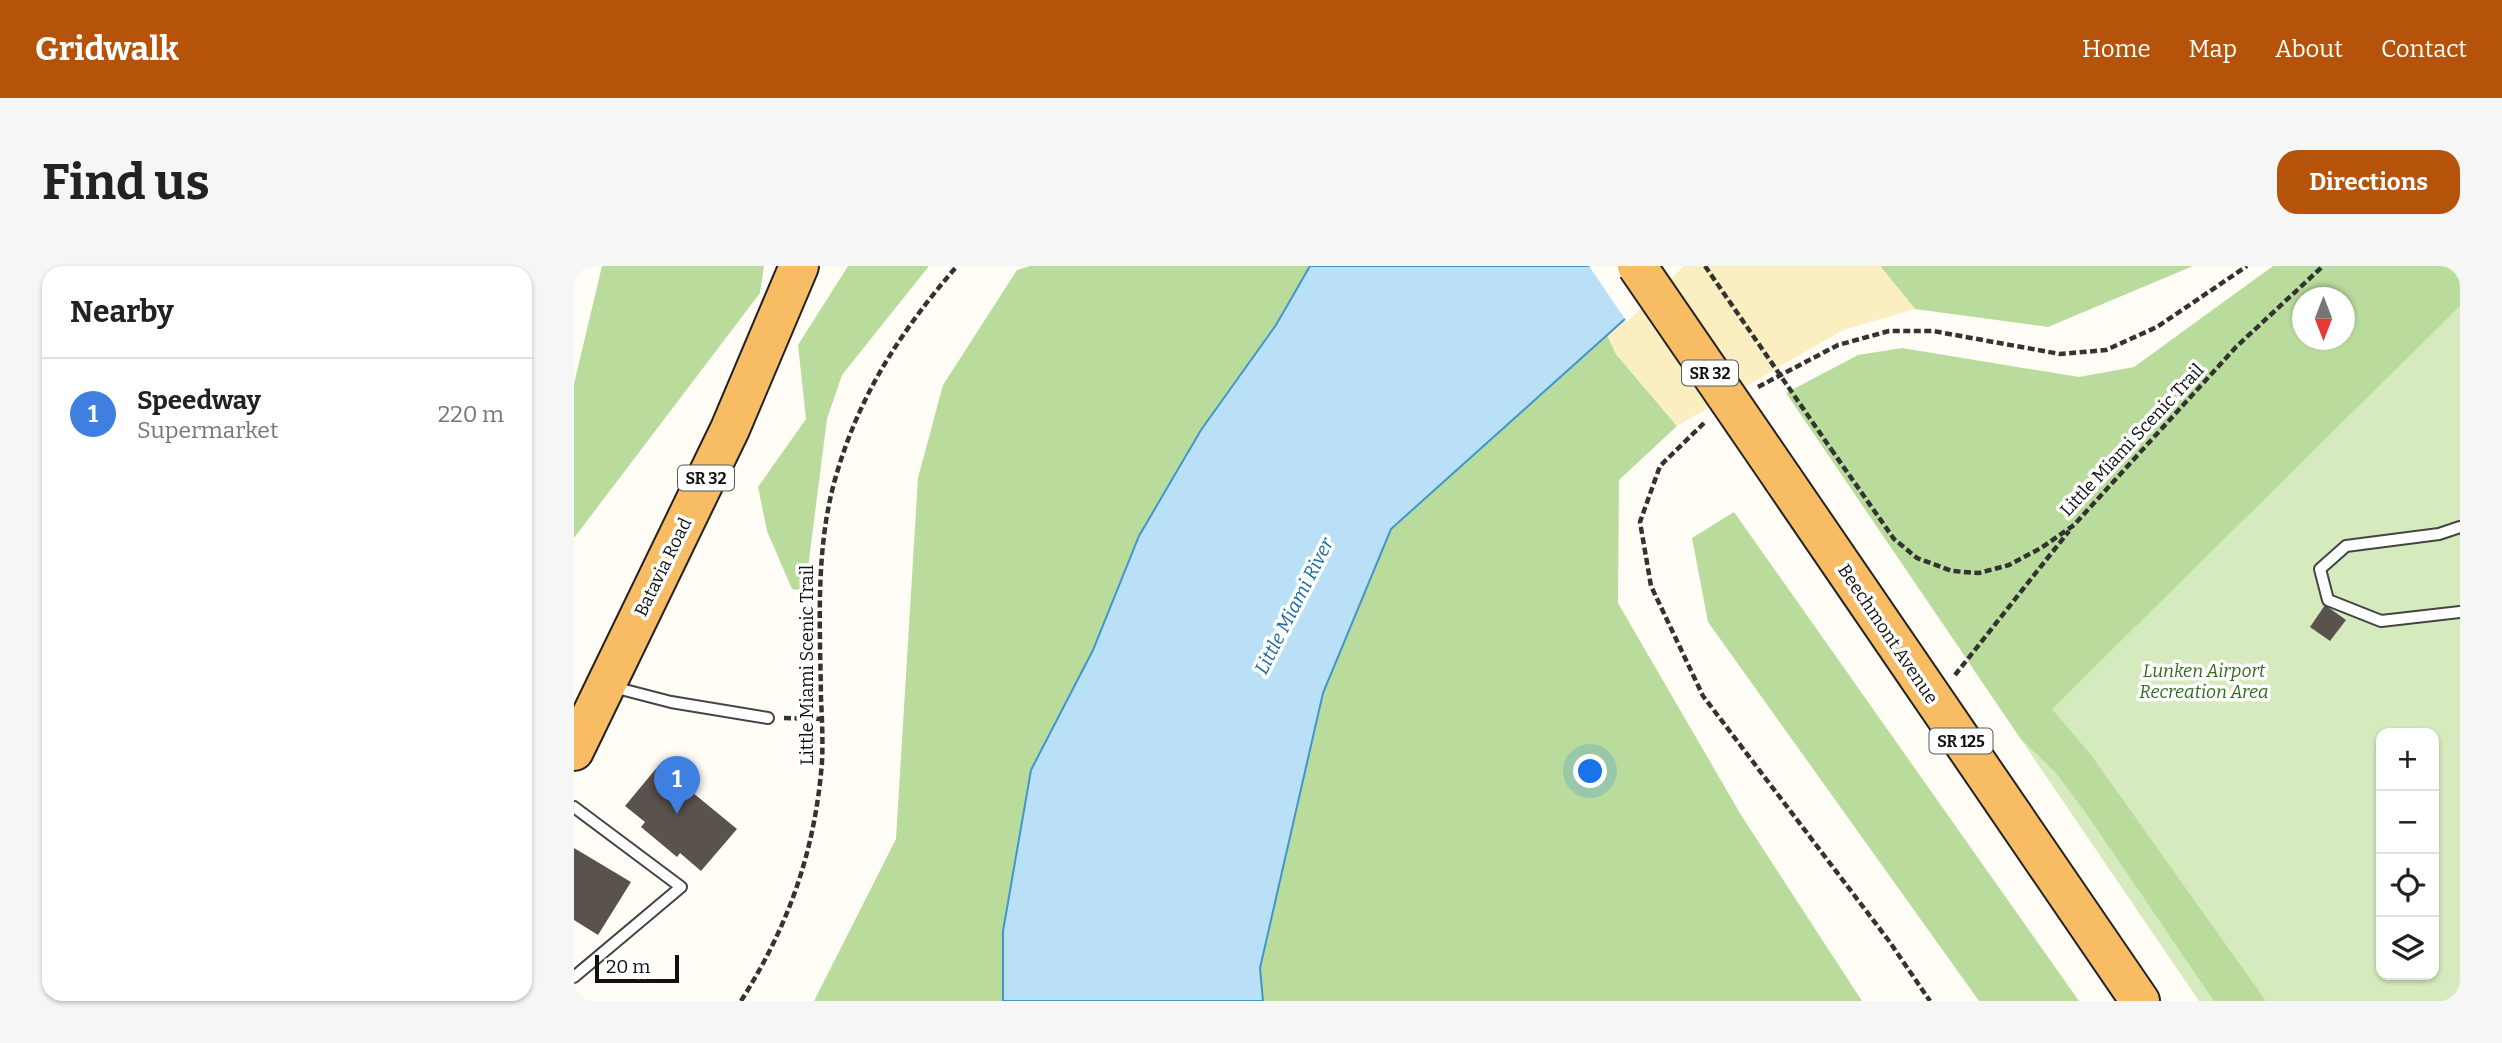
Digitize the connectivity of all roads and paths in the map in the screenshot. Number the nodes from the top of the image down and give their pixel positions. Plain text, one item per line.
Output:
1 (799, 266) edge
2 (957, 266) edge
3 (1637, 266) edge
4 (1705, 266) edge
5 (2323, 266) edge
6 (1783, 480) joint
7 (2074, 524) junction
8 (2460, 527) edge
9 (2460, 612) edge
10 (606, 686) junction
11 (1934, 702) junction
12 (768, 718) joint
13 (821, 719) junction
14 (574, 751) edge
15 (574, 807) edge
16 (574, 977) edge
17 (741, 1001) edge
18 (2140, 1001) edge

1 - 10 highway, Batavia Road / SR 32
2 - 13 path, Little Miami Scenic Trail
3 - 6 highway, Beechmont Avenue / SR 32, bridge
4 - 7 path, Little Miami Scenic Trail, bridge
5 - 7 path, Little Miami Scenic Trail
6 - 11 highway, Beechmont Avenue / SR 125
7 - 11 path
8 - 9 lane
10 - 12 lane
10 - 14 highway, Batavia Road / SR 32
11 - 18 highway, Beechmont Avenue / SR 125
12 - 13 path
13 - 17 path, Little Miami Scenic Trail
15 - 16 lane

